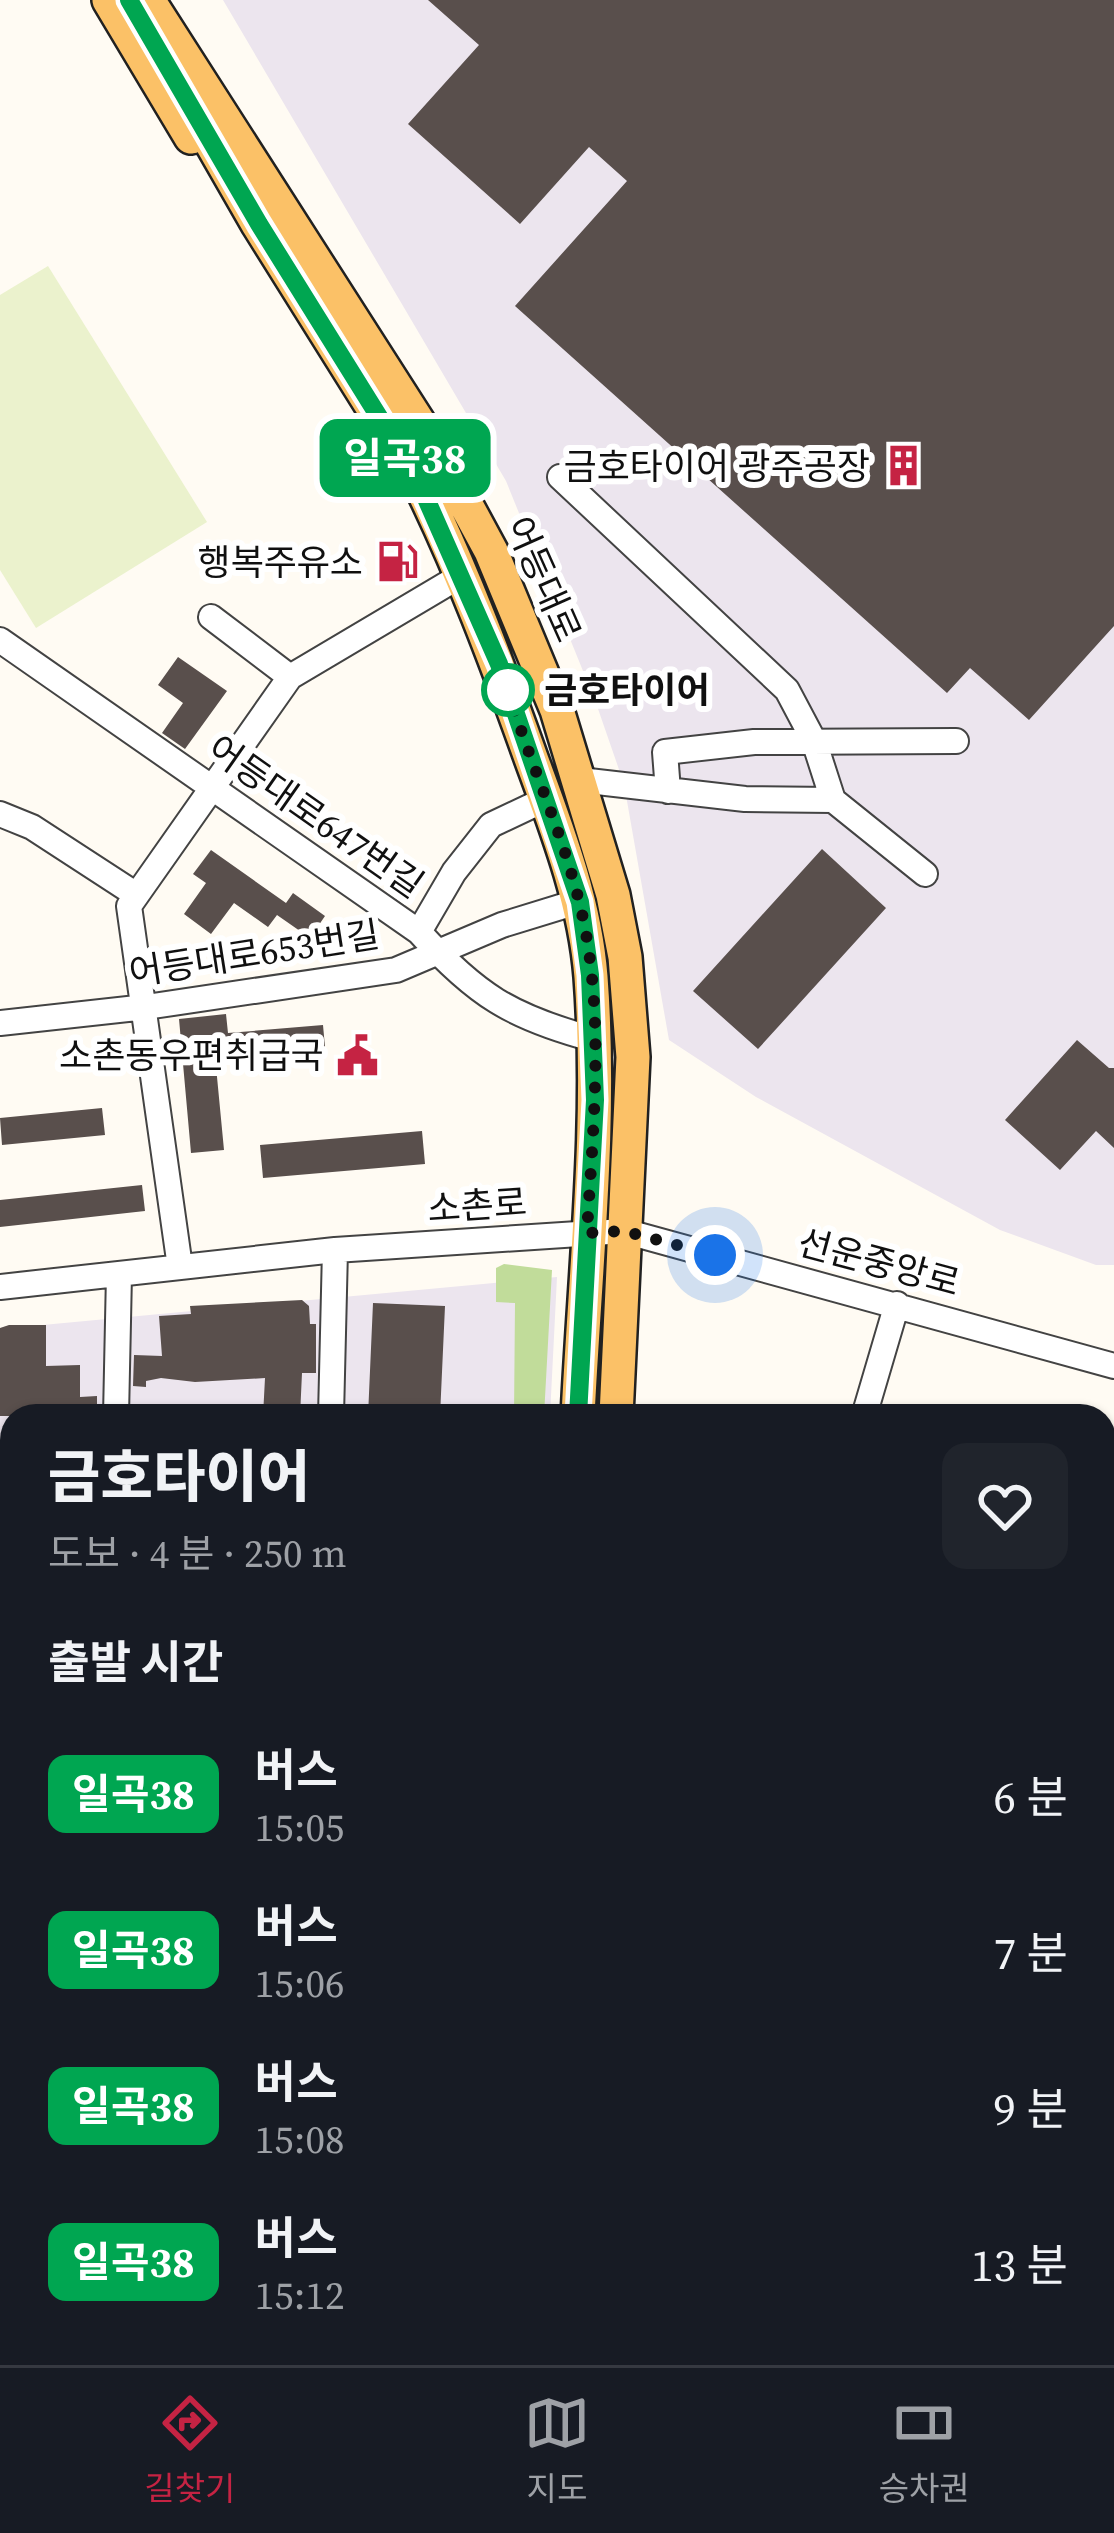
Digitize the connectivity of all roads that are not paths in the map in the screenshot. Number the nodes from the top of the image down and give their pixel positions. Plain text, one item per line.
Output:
1 (88, 0) edge
2 (109, 0) edge
3 (129, 0) edge
4 (163, 3) edge
5 (131, 37) junction
6 (259, 224) junction
7 (560, 477) dead end
8 (462, 575) junction
9 (211, 617) dead end
10 (0, 640) edge
11 (290, 676) junction
12 (956, 741) dead end
13 (814, 742) junction
14 (580, 781) junction
15 (212, 786) junction
16 (668, 790) junction
17 (546, 799) junction
18 (833, 800) junction
19 (0, 814) edge
20 (925, 874) dead end
21 (135, 894) junction
22 (580, 902) junction
23 (419, 932) junction
24 (438, 953) junction
25 (146, 1007) junction
26 (0, 1023) edge
27 (593, 1039) junction
28 (624, 1231) junction
29 (587, 1233) junction
30 (335, 1250) junction
31 (180, 1267) junction
32 (119, 1274) junction
33 (0, 1287) edge
34 (897, 1304) junction
35 (1114, 1366) edge
36 (116, 1404) edge
37 (331, 1404) edge
38 (579, 1404) edge
39 (617, 1404) edge
40 (868, 1404) edge

1 - 5 street
2 - 5 main road
3 - 6 main road, 어등대로
4 - 14 main road, 어등대로
5 - 6 main road
6 - 8 main road, 어등대로
7 - 13 street
8 - 11 street
8 - 17 main road, 어등대로
9 - 11 street
10 - 15 street, 어등대로647번길
11 - 15 street
12 - 13 street
13 - 16 street
13 - 18 street
14 - 16 street
14 - 28 main road, 어등대로
15 - 21 street
15 - 23 street, 어등대로647번길
16 - 18 street
17 - 22 main road, 어등대로
17 - 23 street
18 - 20 street
19 - 21 street
21 - 25 street
22 - 24 street, 어등대로653번길
22 - 27 main road, 어등대로
23 - 24 street, 어등대로647번길
24 - 25 street, 어등대로653번길
24 - 27 street, 어등대로647번길
25 - 26 street, 어등대로653번길
25 - 31 street
27 - 29 main road, 어등대로
28 - 29 street, 소촌로
28 - 34 street, 선운중앙로
28 - 39 main road, 어등대로
29 - 30 street, 소촌로
29 - 38 main road, 어등대로
30 - 31 street, 소촌로
30 - 37 street
31 - 32 street, 소촌로
32 - 33 street, 소촌로
32 - 36 street
34 - 35 street, 선운중앙로
34 - 40 street

